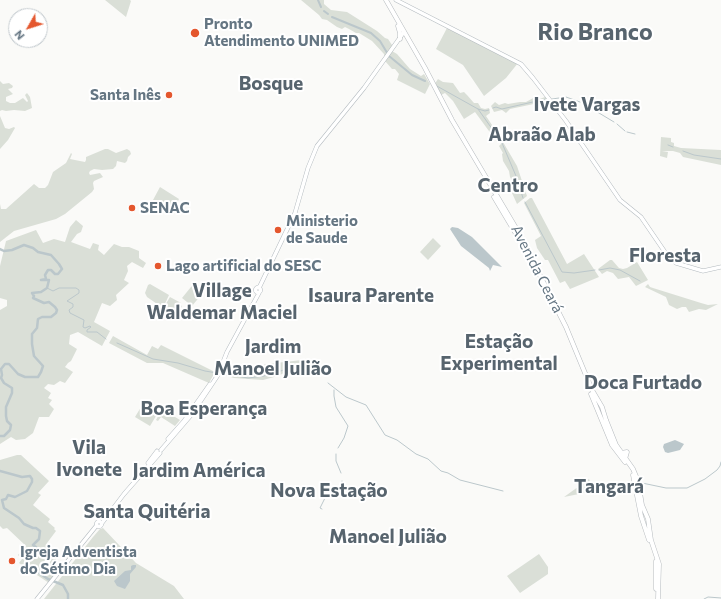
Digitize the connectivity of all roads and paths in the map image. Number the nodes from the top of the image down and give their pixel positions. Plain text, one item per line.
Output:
1 (384, 0) edge
2 (396, 0) edge
3 (397, 24) junction
4 (404, 33) junction
5 (399, 40) junction
6 (408, 41) junction
7 (511, 224) junction
8 (516, 228) junction
9 (518, 235) junction
10 (721, 267) edge
11 (599, 406) junction
12 (599, 413) junction
13 (604, 414) junction
14 (622, 455) junction
15 (646, 514) junction
16 (641, 516) junction
17 (643, 523) junction
18 (648, 523) junction
19 (38, 599) edge
20 (657, 599) edge

1 - 3 main road, Avenida Ceará
1 - 4 main road, Avenida Ceará
2 - 10 main road
3 - 4 main road, Avenida Ceará
3 - 5 main road
4 - 5 main road
4 - 6 main road, Avenida Ceará
4 - 8 main road, Avenida Ceará
5 - 6 main road
5 - 19 main road
6 - 7 main road, Avenida Ceará
7 - 8 main road
7 - 9 main road, Avenida Ceará
8 - 9 main road, Avenida Ceará
9 - 11 main road, Avenida Ceará
11 - 12 main road, Avenida Ceará
11 - 13 main road, Avenida Ceará
12 - 13 main road
12 - 14 main road, Avenida Ceará
13 - 14 main road, Avenida Ceará
14 - 15 main road, Avenida Ceará
14 - 16 main road, Avenida Ceará
15 - 16 main road
15 - 18 main road, Avenida Ceará
16 - 17 main road, Avenida Ceará
17 - 18 main road
17 - 20 main road, Avenida Ceará
18 - 20 main road, Avenida Ceará

